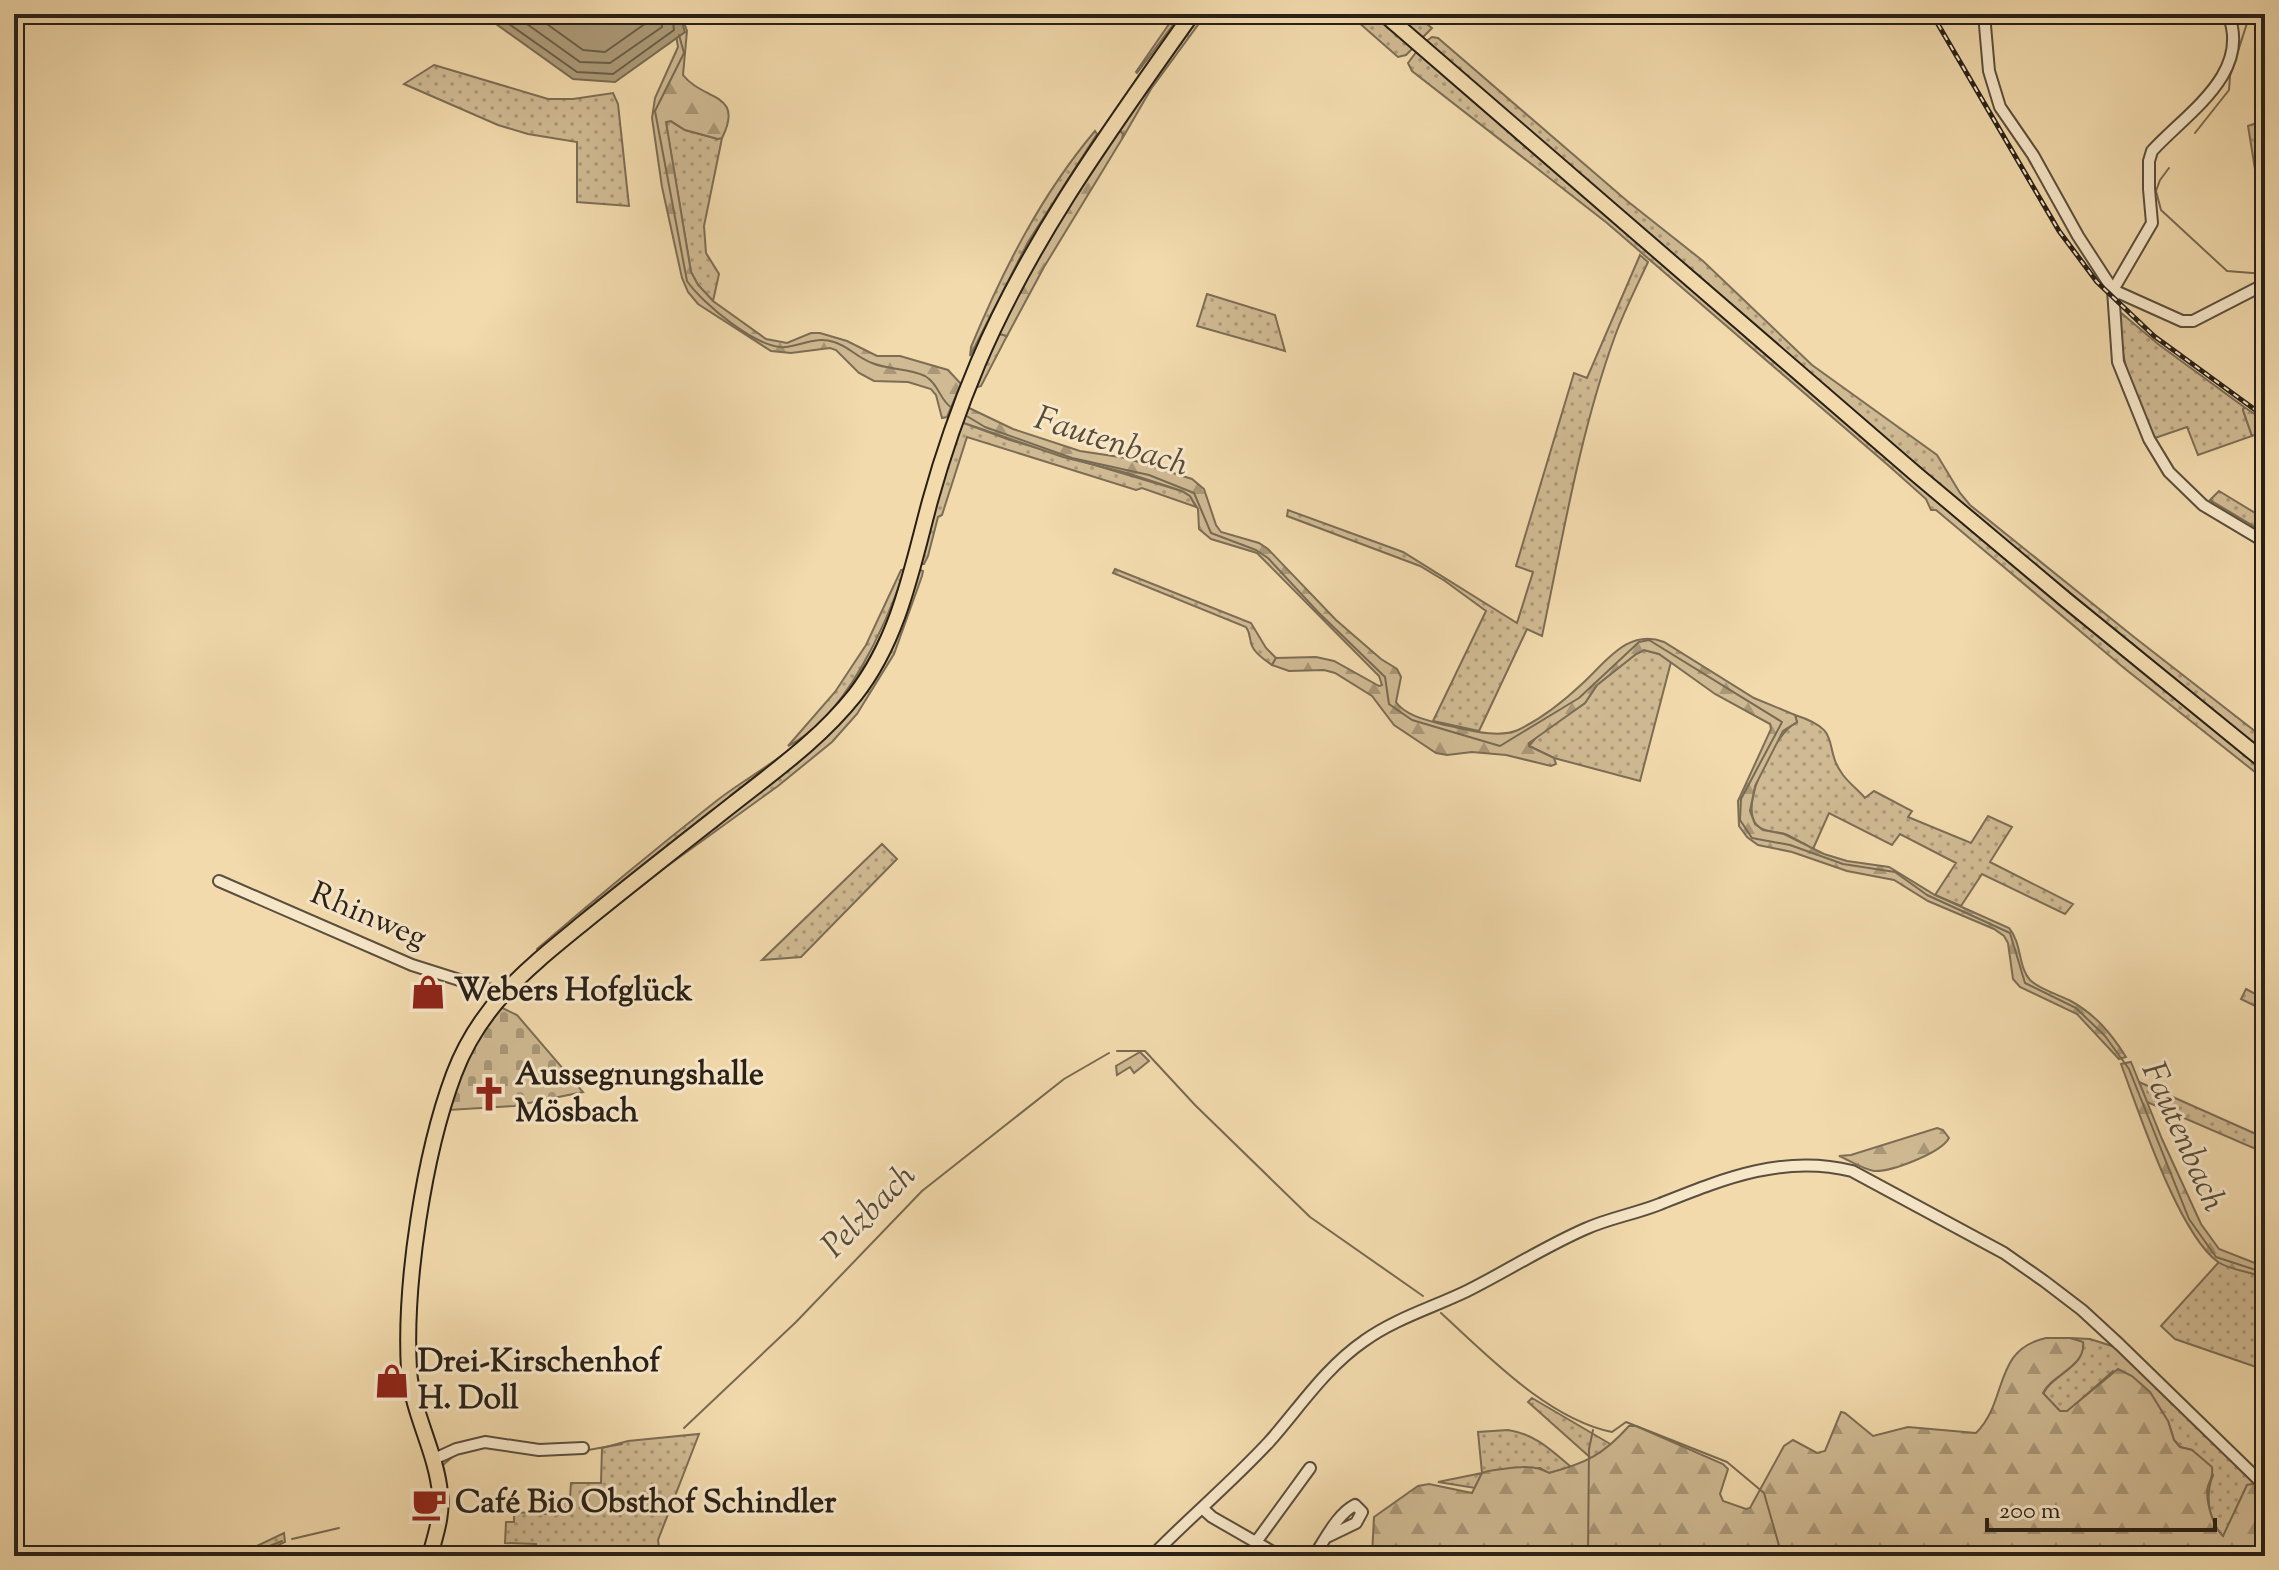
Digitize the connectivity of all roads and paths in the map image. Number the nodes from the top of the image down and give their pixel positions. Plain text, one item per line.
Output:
1 (1192, 14) edge
2 (1384, 14) edge
3 (1984, 14) edge
4 (2228, 14) edge
5 (2265, 284) edge
6 (2113, 290) junction
7 (2265, 542) edge
8 (2265, 762) edge
9 (219, 881) dead end
10 (499, 997) junction
11 (583, 1448) dead end
12 (432, 1460) junction
13 (1310, 1468) dead end
14 (2265, 1486) edge
15 (1202, 1508) junction
16 (1327, 1537) dead end
17 (1256, 1542) junction
18 (430, 1556) edge
19 (1152, 1556) edge
20 (1280, 1556) edge
21 (1314, 1556) edge

1 - 10 main road
2 - 8 main road
3 - 6 street
4 - 6 street
5 - 6 street
6 - 7 street
9 - 10 street, Rhinweg
10 - 12 main road
11 - 12 street
12 - 18 main road
13 - 17 street
14 - 15 street
15 - 17 street
15 - 19 street
16 - 21 street
17 - 20 street

